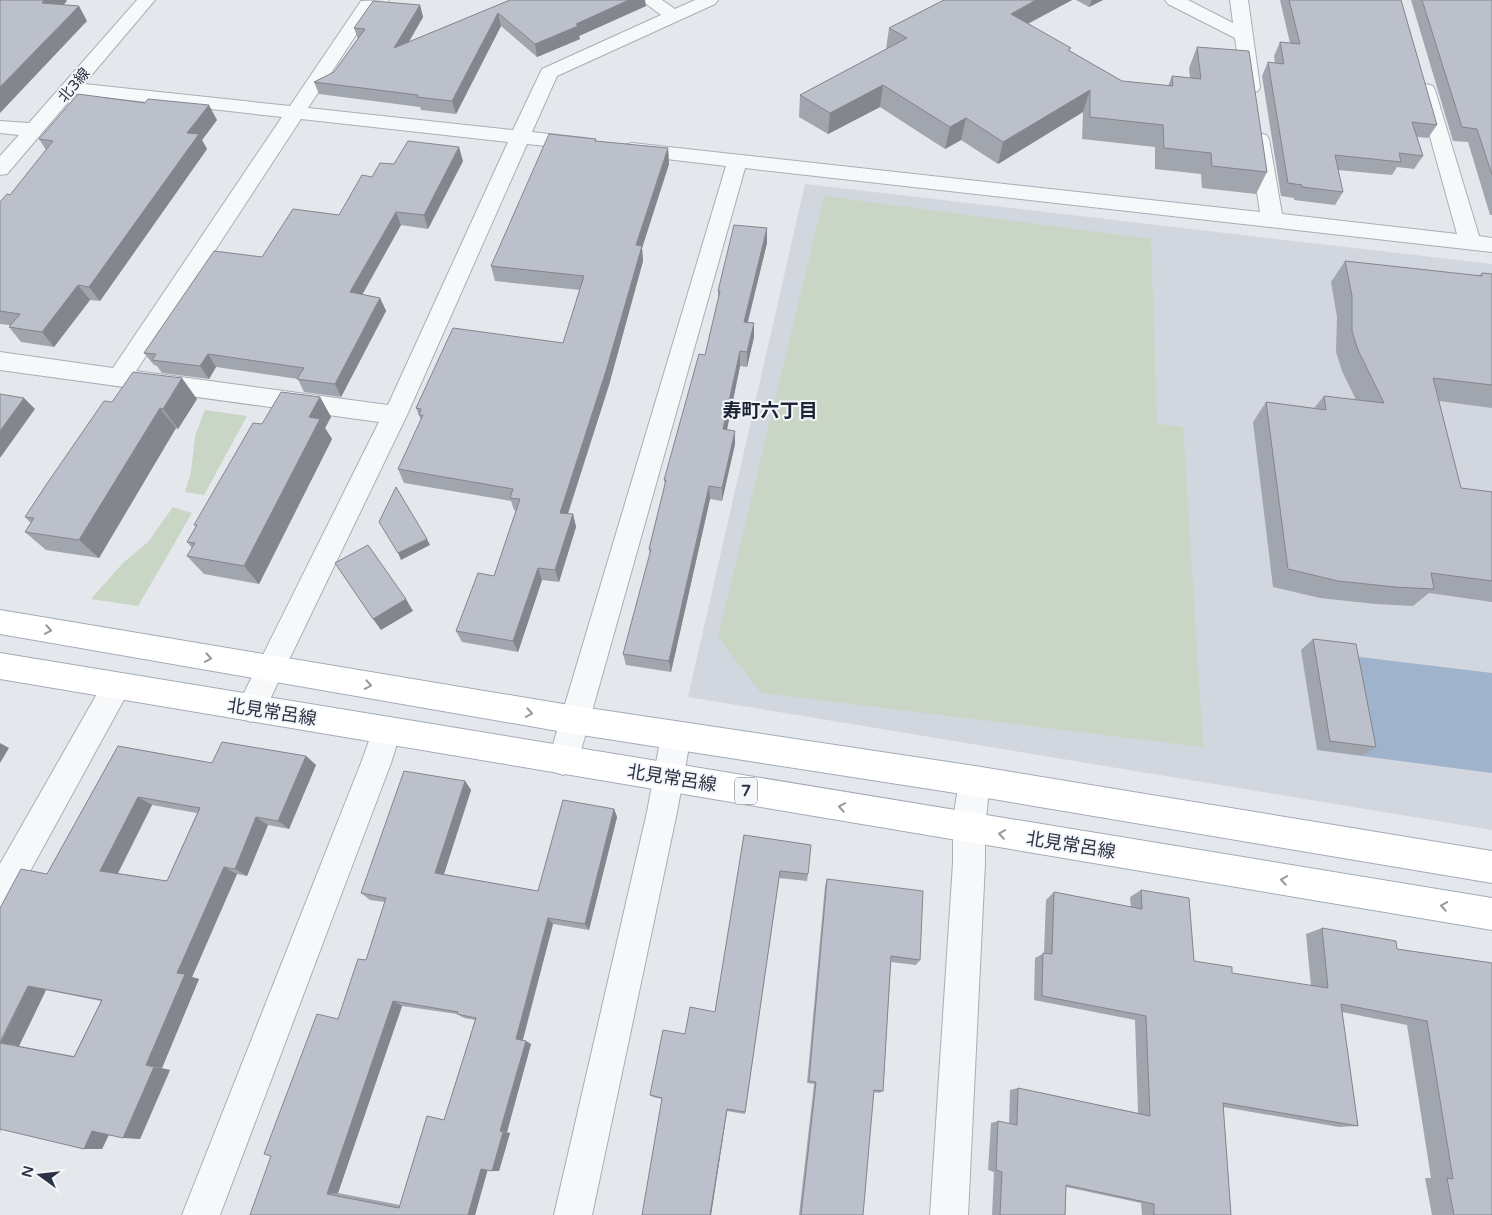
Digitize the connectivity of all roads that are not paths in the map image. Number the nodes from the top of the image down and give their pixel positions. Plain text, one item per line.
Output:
1 (146, 0) edge
2 (380, 0) edge
3 (650, 0) edge
4 (709, 0) edge
5 (1174, 0) edge
6 (1239, 0) edge
7 (673, 16) junction
8 (1244, 35) junction
9 (1422, 75) edge
10 (71, 88) junction
11 (1254, 103) edge
12 (295, 112) junction
13 (1257, 122) edge
14 (0, 127) edge
15 (34, 130) junction
16 (520, 136) junction
17 (737, 162) junction
18 (0, 169) edge
19 (1272, 219) junction
20 (1470, 242) junction
21 (1492, 245) edge
22 (0, 361) edge
23 (119, 377) junction
24 (395, 415) junction
25 (0, 622) edge
26 (0, 666) edge
27 (271, 669) junction
28 (116, 687) junction
29 (251, 709) junction
30 (575, 720) junction
31 (386, 731) junction
32 (676, 736) junction
33 (563, 761) junction
34 (669, 778) junction
35 (975, 781) junction
36 (969, 828) junction
37 (1492, 867) edge
38 (0, 895) edge
39 (1492, 914) edge
40 (201, 1215) edge
41 (572, 1215) edge
42 (949, 1215) edge

1 - 10 street, 北3線
2 - 12 street
3 - 7 street
4 - 7 street
5 - 8 street
6 - 8 street
7 - 16 street
8 - 11 street
9 - 20 street
10 - 12 street
10 - 15 street, 北3線
12 - 16 street
12 - 23 street
13 - 19 street
14 - 15 street
15 - 18 street, 北3線
16 - 17 street
16 - 24 street
17 - 19 street
17 - 30 street
19 - 20 street
20 - 21 street
22 - 23 street
23 - 24 street
24 - 27 street
25 -> 27 main road
26 - 28 main road, 北見常呂線 / 7
27 - 29 street
27 -> 30 main road
28 - 29 main road, 北見常呂線 / 7
28 - 38 street
29 - 31 main road, 北見常呂線 / 7
30 - 32 main road
30 - 33 street
31 - 33 main road, 北見常呂線 / 7
31 - 40 street
32 - 34 street
32 - 35 main road
33 - 34 main road, 北見常呂線 / 7
36 -> 34 main road, 北見常呂線 / 7
34 - 41 street
35 - 36 street
35 - 37 main road
39 -> 36 main road, 北見常呂線 / 7
36 - 42 street

